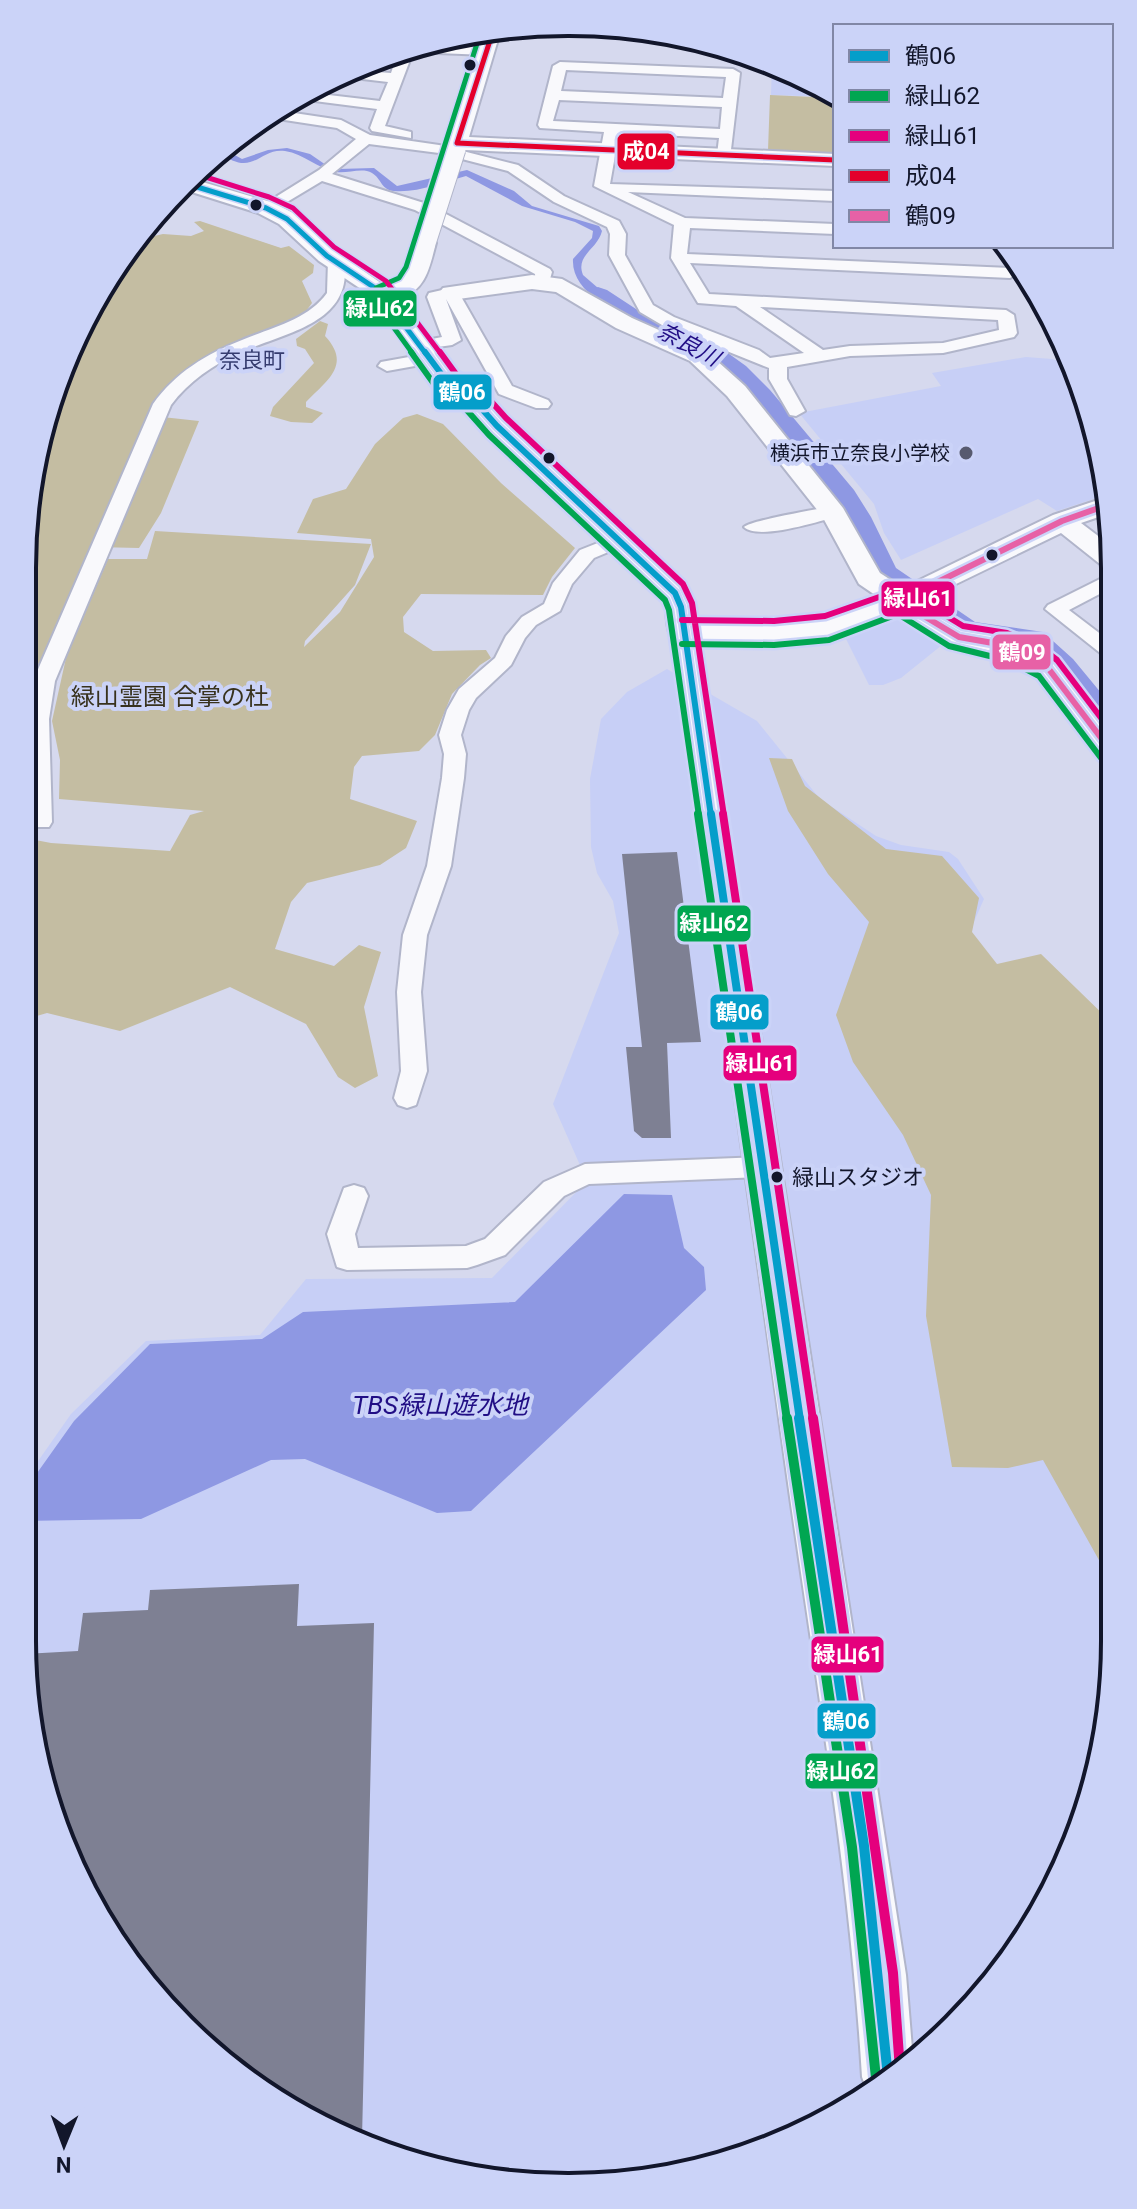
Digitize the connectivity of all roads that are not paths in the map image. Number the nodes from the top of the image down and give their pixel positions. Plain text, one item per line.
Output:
1 (489, 42) edge
2 (450, 50) edge
3 (486, 51) junction
4 (402, 63) edge
5 (368, 76) edge
6 (396, 78) junction
7 (552, 95) junction
8 (319, 98) edge
9 (730, 103) junction
10 (385, 106) junction
11 (288, 116) edge
12 (612, 128) junction
13 (366, 139) junction
14 (726, 144) junction
15 (456, 146) junction
16 (608, 150) junction
17 (833, 160) edge
18 (326, 171) junction
19 (197, 187) edge
20 (598, 188) junction
21 (833, 196) edge
22 (266, 208) junction
23 (682, 223) junction
24 (833, 229) edge
25 (855, 248) edge
26 (679, 258) junction
27 (336, 261) junction
28 (855, 265) junction
29 (542, 282) junction
30 (1005, 290) junction
31 (451, 293) junction
32 (385, 296) junction
33 (742, 302) junction
34 (427, 352) junction
35 (818, 355) junction
36 (778, 363) junction
37 (387, 366) dead end
38 (542, 404) dead end
39 (796, 411) dead end
40 (1097, 509) edge
41 (832, 512) junction
42 (1062, 521) junction
43 (763, 523) dead end
44 (608, 545) junction
45 (1100, 551) edge
46 (1101, 585) edge
47 (908, 596) junction
48 (682, 632) junction
49 (1101, 644) edge
50 (1101, 738) edge
51 (41, 822) dead end
52 (407, 1098) dead end
53 (761, 1167) junction
54 (354, 1196) dead end
55 (887, 2067) edge

1 - 3 street
2 - 3 street
3 - 15 street
4 - 6 street
5 - 6 street
6 - 10 street
7 - 9 street
7 - 9 street
7 - 12 street
8 - 10 street
9 - 14 street
10 - 15 street
11 - 13 street
12 - 14 street
12 - 16 street
13 - 18 street
13 - 36 street
14 - 16 street
14 - 17 street
15 - 16 street
15 - 32 street, bridge
16 - 20 street
18 - 22 street
18 - 29 street
19 - 22 street
20 - 21 street
20 - 23 street
22 - 27 street
23 - 24 street
23 - 26 street
25 - 28 street
26 - 28 street
26 - 33 street
27 - 32 street
27 - 51 street
28 - 30 street
29 - 31 street
29 - 41 street
30 - 33 street
30 - 35 street
31 - 34 street
31 - 38 street
32 - 34 street
33 - 35 street
34 - 37 street
34 - 44 street
35 - 36 street
36 - 39 street
40 - 42 street
41 - 43 street
41 - 47 street
42 - 45 street
42 - 47 street
44 - 48 street
44 - 52 street
46 - 49 street
47 - 48 street
47 - 50 street
48 - 53 street
53 - 54 street
53 - 55 street

